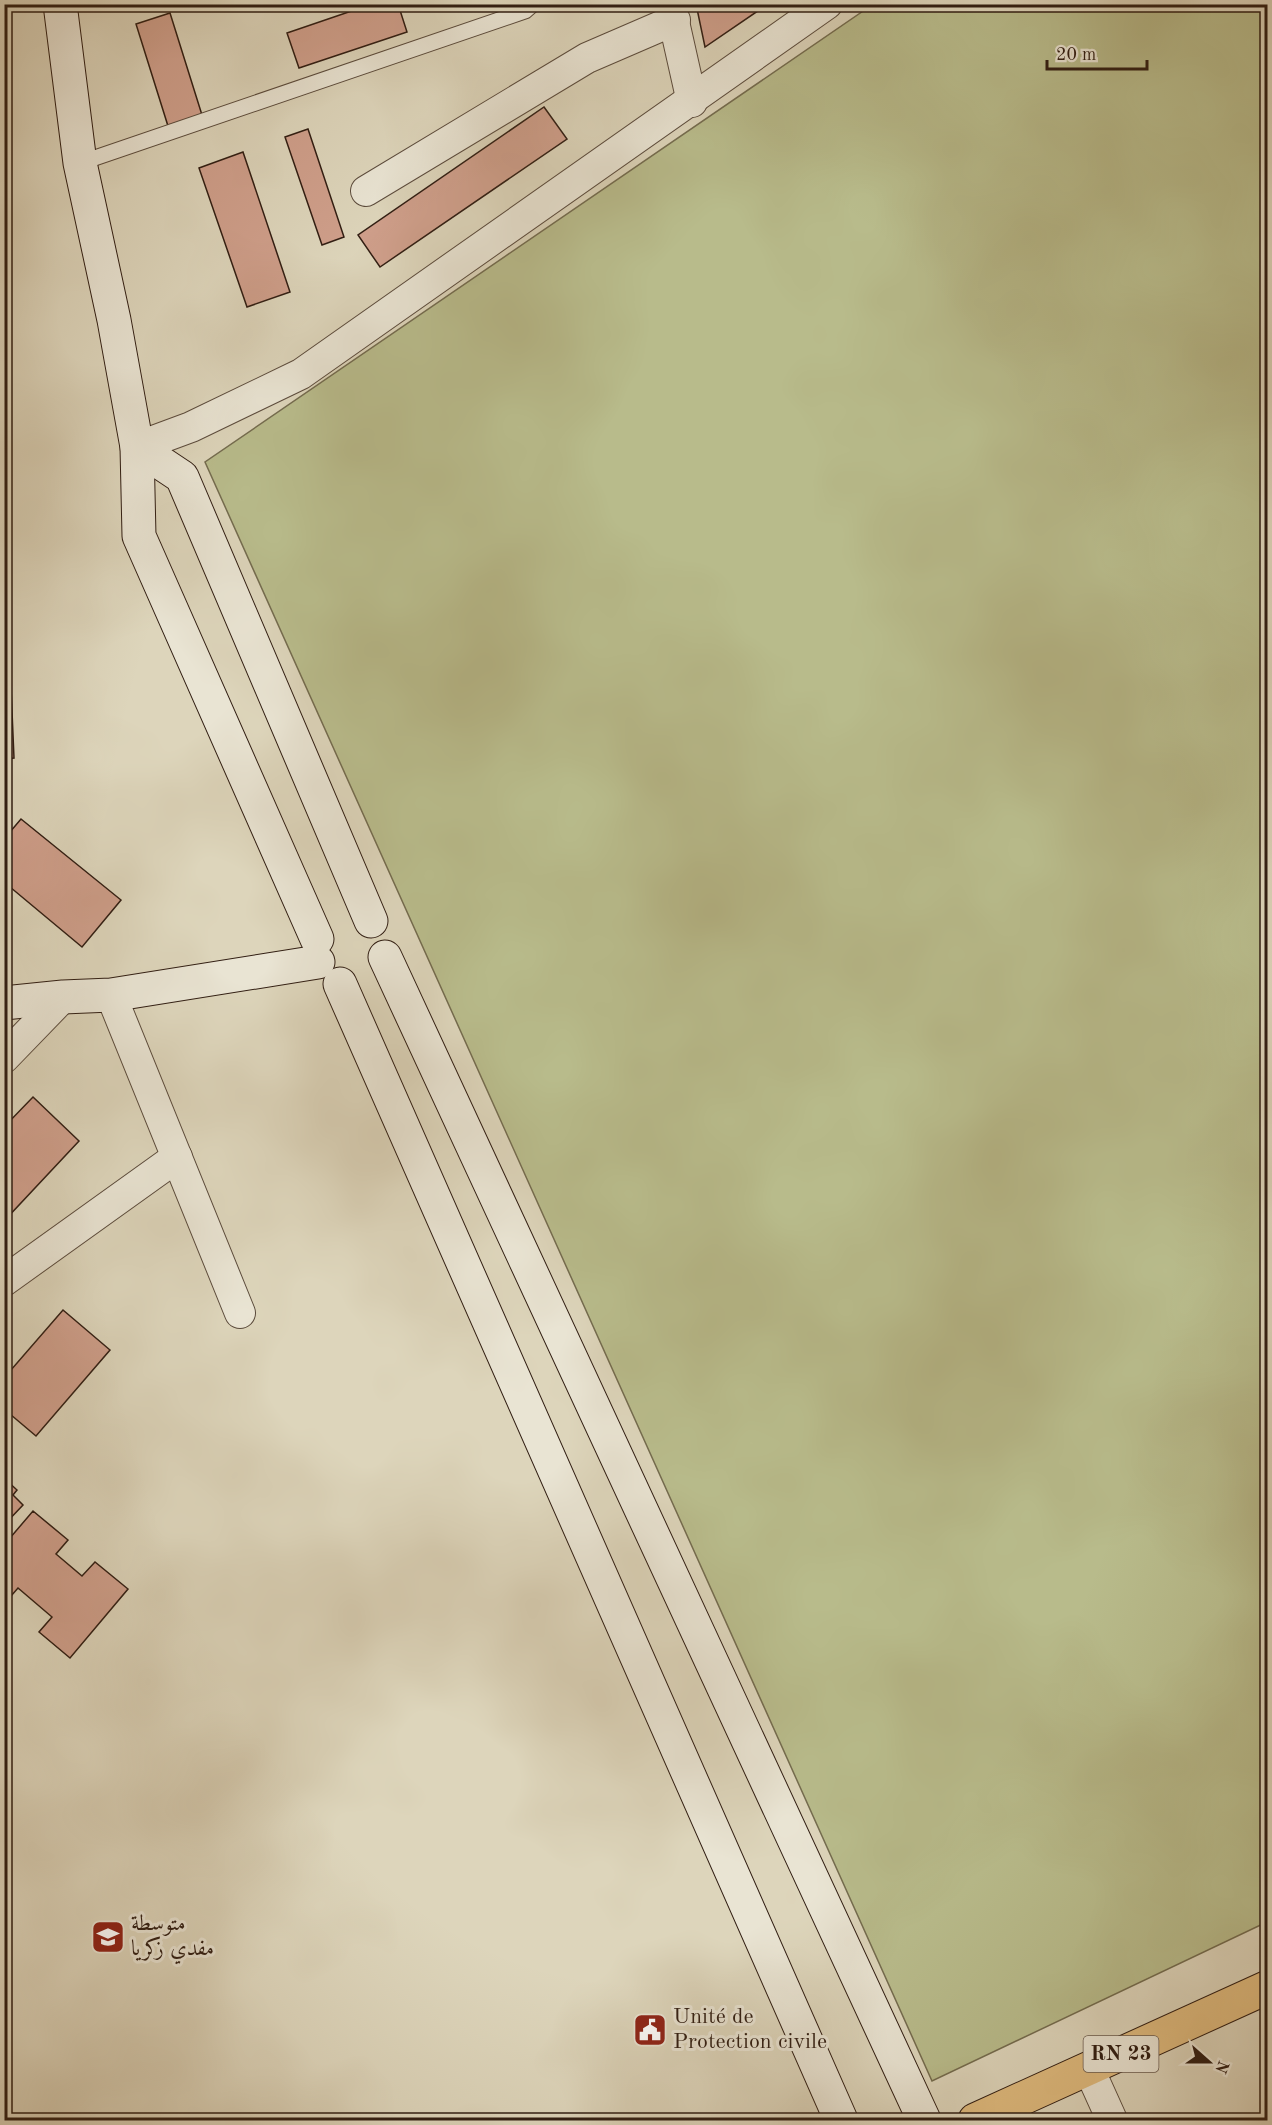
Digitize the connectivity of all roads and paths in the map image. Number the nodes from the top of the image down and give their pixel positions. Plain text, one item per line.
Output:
1 (60, 4) edge
2 (533, 4) edge
3 (827, 4) edge
4 (673, 12) edge
5 (692, 102) junction
6 (80, 163) junction
7 (366, 191) dead end
8 (136, 447) junction
9 (371, 921) junction
10 (385, 957) junction
11 (325, 962) junction
12 (111, 995) junction
13 (63, 996) junction
14 (4, 1003) edge
15 (4, 1058) edge
16 (177, 1157) junction
17 (4, 1281) edge
18 (240, 1313) dead end
19 (1268, 1987) edge
20 (1089, 2069) junction
21 (841, 2121) edge
22 (924, 2121) edge
23 (975, 2121) edge
24 (1112, 2121) edge

1 - 6 street
2 - 6 lane
3 - 5 street
4 - 5 street
4 - 7 street
5 - 8 street
6 - 8 street
8 - 9 street
8 - 11 street
9 - 10 street
9 - 11 street
10 - 11 street
10 - 22 street
11 - 12 street
11 - 21 street
12 - 13 street
12 - 16 street
13 - 14 street
13 - 15 street
16 - 17 street
16 - 18 street
19 - 20 main road, RN 23
20 - 23 main road, RN 23
20 - 24 street

